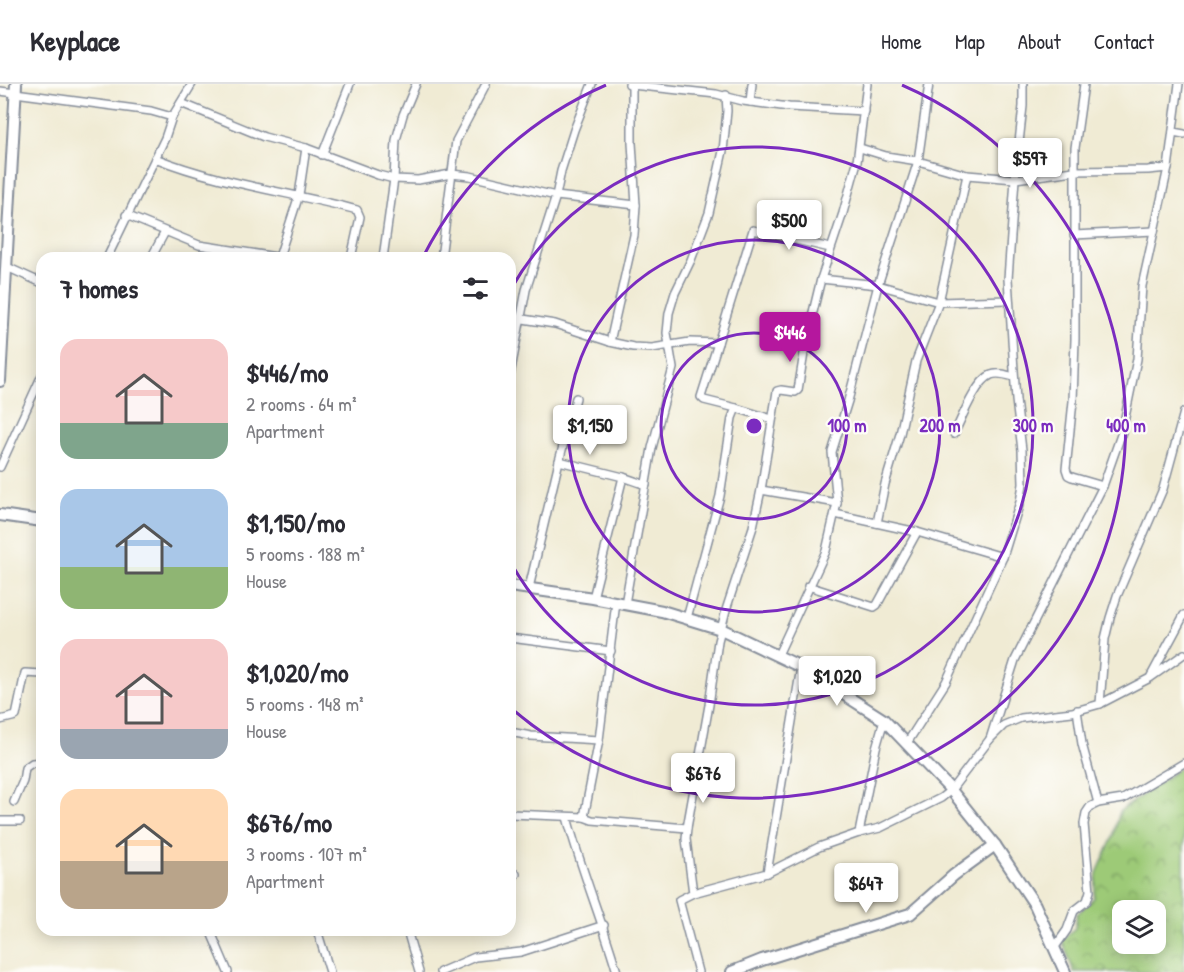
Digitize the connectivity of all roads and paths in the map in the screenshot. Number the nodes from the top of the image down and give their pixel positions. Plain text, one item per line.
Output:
1 (192, 84) edge
2 (350, 84) edge
3 (416, 84) edge
4 (486, 84) edge
5 (592, 84) edge
6 (630, 84) edge
7 (752, 84) edge
8 (867, 84) edge
9 (929, 84) edge
10 (1023, 84) edge
11 (1084, 84) edge
12 (1179, 84) edge
13 (16, 88) edge
14 (2, 91) edge
15 (726, 95) junction
16 (0, 102) edge
17 (750, 102) junction
18 (181, 103) junction
19 (864, 111) junction
20 (172, 117) junction
21 (1173, 132) junction
22 (1184, 134) edge
23 (306, 148) junction
24 (860, 148) junction
25 (322, 155) junction
26 (155, 158) junction
27 (918, 161) junction
28 (1168, 168) junction
29 (1074, 171) junction
30 (451, 174) junction
31 (967, 175) junction
32 (1015, 178) junction
33 (394, 179) junction
34 (299, 195) junction
35 (556, 196) junction
36 (636, 205) junction
37 (5, 216) edge
38 (126, 216) junction
39 (1154, 231) junction
40 (165, 232) junction
41 (1074, 235) junction
42 (830, 248) junction
43 (224, 250) joint
44 (110, 252) edge
45 (154, 252) edge
46 (234, 252) edge
47 (283, 252) edge
48 (352, 252) edge
49 (383, 252) edge
50 (442, 252) edge
51 (7, 267) junction
52 (820, 279) junction
53 (36, 280) edge
54 (878, 285) junction
55 (1008, 300) junction
56 (939, 302) junction
57 (516, 318) edge
58 (522, 319) junction
59 (516, 341) edge
60 (610, 342) junction
61 (669, 344) junction
62 (717, 344) junction
63 (1014, 376) junction
64 (0, 381) edge
65 (36, 388) edge
66 (576, 398) dead end
67 (736, 408) junction
68 (1184, 412) edge
69 (772, 419) junction
70 (954, 434) dead end
71 (559, 461) junction
72 (0, 467) edge
73 (623, 477) junction
74 (646, 485) junction
75 (1103, 486) junction
76 (761, 490) junction
77 (837, 503) junction
78 (836, 514) junction
79 (0, 515) edge
80 (36, 520) edge
81 (877, 523) junction
82 (917, 532) junction
83 (1003, 557) junction
84 (808, 586) junction
85 (516, 587) edge
86 (529, 588) junction
87 (593, 598) junction
88 (620, 603) junction
89 (1184, 615) edge
90 (687, 618) junction
91 (721, 629) junction
92 (516, 639) edge
93 (611, 651) junction
94 (1184, 654) edge
95 (778, 655) junction
96 (801, 667) junction
97 (36, 674) edge
98 (1150, 678) junction
99 (1100, 704) junction
100 (1077, 711) junction
101 (0, 720) edge
102 (884, 720) junction
103 (516, 733) edge
104 (990, 739) junction
105 (599, 740) junction
106 (907, 743) junction
107 (36, 763) edge
108 (1184, 763) edge
109 (951, 790) junction
110 (14, 802) dead end
111 (1098, 803) junction
112 (516, 814) edge
113 (584, 817) junction
114 (567, 818) junction
115 (0, 821) edge
116 (20, 821) dead end
117 (687, 828) junction
118 (859, 833) junction
119 (995, 845) junction
120 (767, 873) junction
121 (693, 893) junction
122 (603, 925) junction
123 (213, 936) edge
124 (319, 936) edge
125 (409, 936) edge
126 (1055, 947) junction
127 (228, 972) edge
128 (330, 972) edge
129 (419, 972) edge
130 (440, 972) edge
131 (617, 972) edge
132 (698, 972) edge
133 (732, 972) edge
134 (1065, 972) edge

1 - 18 street
2 - 25 street
3 - 33 street
4 - 30 street
5 - 35 street
6 - 15 street
6 - 36 street
7 - 17 street
8 - 19 street
9 - 27 street
10 - 32 street
11 - 29 street
12 - 21 street
13 - 14 street
13 - 20 street
13 - 37 main road
14 - 16 street
15 - 17 street
15 - 61 street
17 - 19 street
18 - 20 street
18 - 23 street
19 - 24 street
20 - 26 street
21 - 22 street
21 - 28 street
23 - 25 street
23 - 34 street
24 - 27 street
24 - 42 street
25 - 33 street
26 - 34 street
26 - 38 street
27 - 31 street
27 - 54 street
28 - 29 street
28 - 39 street
29 - 32 street
29 - 41 street
30 - 33 street
30 - 35 street
30 - 50 street
31 - 32 street
31 - 56 street
32 - 55 street
33 - 49 street
34 - 47 street
34 - 48 street
35 - 36 street
35 - 58 street
36 - 60 street
37 - 51 main road
38 - 40 street
38 - 44 street
39 - 41 street
39 - 75 street
40 - 43 street
40 - 45 street
41 - 75 street
42 - 52 street
42 - 62 street
43 - 46 street
51 - 53 street
51 - 64 main road
52 - 54 street
52 - 69 street
54 - 56 street
54 - 77 street
55 - 56 street
55 - 63 street
56 - 81 street
57 - 58 street
58 - 59 street
58 - 60 street
60 - 61 street
61 - 62 street
61 - 74 street
62 - 67 street
63 - 70 street
63 - 83 street
65 - 72 street
66 - 71 street
67 - 69 street
67 - 90 street
68 - 99 street
69 - 76 street
71 - 73 street
71 - 86 street
73 - 74 street
73 - 87 street
74 - 88 street
75 - 104 street
76 - 77 street
76 - 91 street
77 - 78 street
78 - 81 street
78 - 84 street
79 - 80 main road
81 - 82 street
82 - 83 street
82 - 84 street
83 - 106 street
84 - 95 street
85 - 86 main road
86 - 87 main road
87 - 88 main road
88 - 90 main road
88 - 93 street
89 - 98 street
90 - 91 main road
91 - 95 main road
91 - 117 street
92 - 93 street
93 - 105 street
94 - 98 street
95 - 96 main road
96 - 102 main road
96 - 120 street
97 - 101 street
98 - 99 street
99 - 100 street
100 - 104 street
100 - 111 street
102 - 106 main road
102 - 118 street
103 - 105 street
104 - 109 street
105 - 113 street
106 - 109 main road
107 - 110 street
108 - 111 street
109 - 118 street
109 - 119 main road
111 - 126 street
112 - 114 street
113 - 114 street
113 - 117 street
114 - 122 street
115 - 116 street
117 - 121 street
118 - 120 street
119 - 126 main road
119 - 133 main road
120 - 121 street
121 - 132 street
122 - 130 street
122 - 131 street
123 - 127 street
124 - 128 street
125 - 129 street
126 - 134 main road

